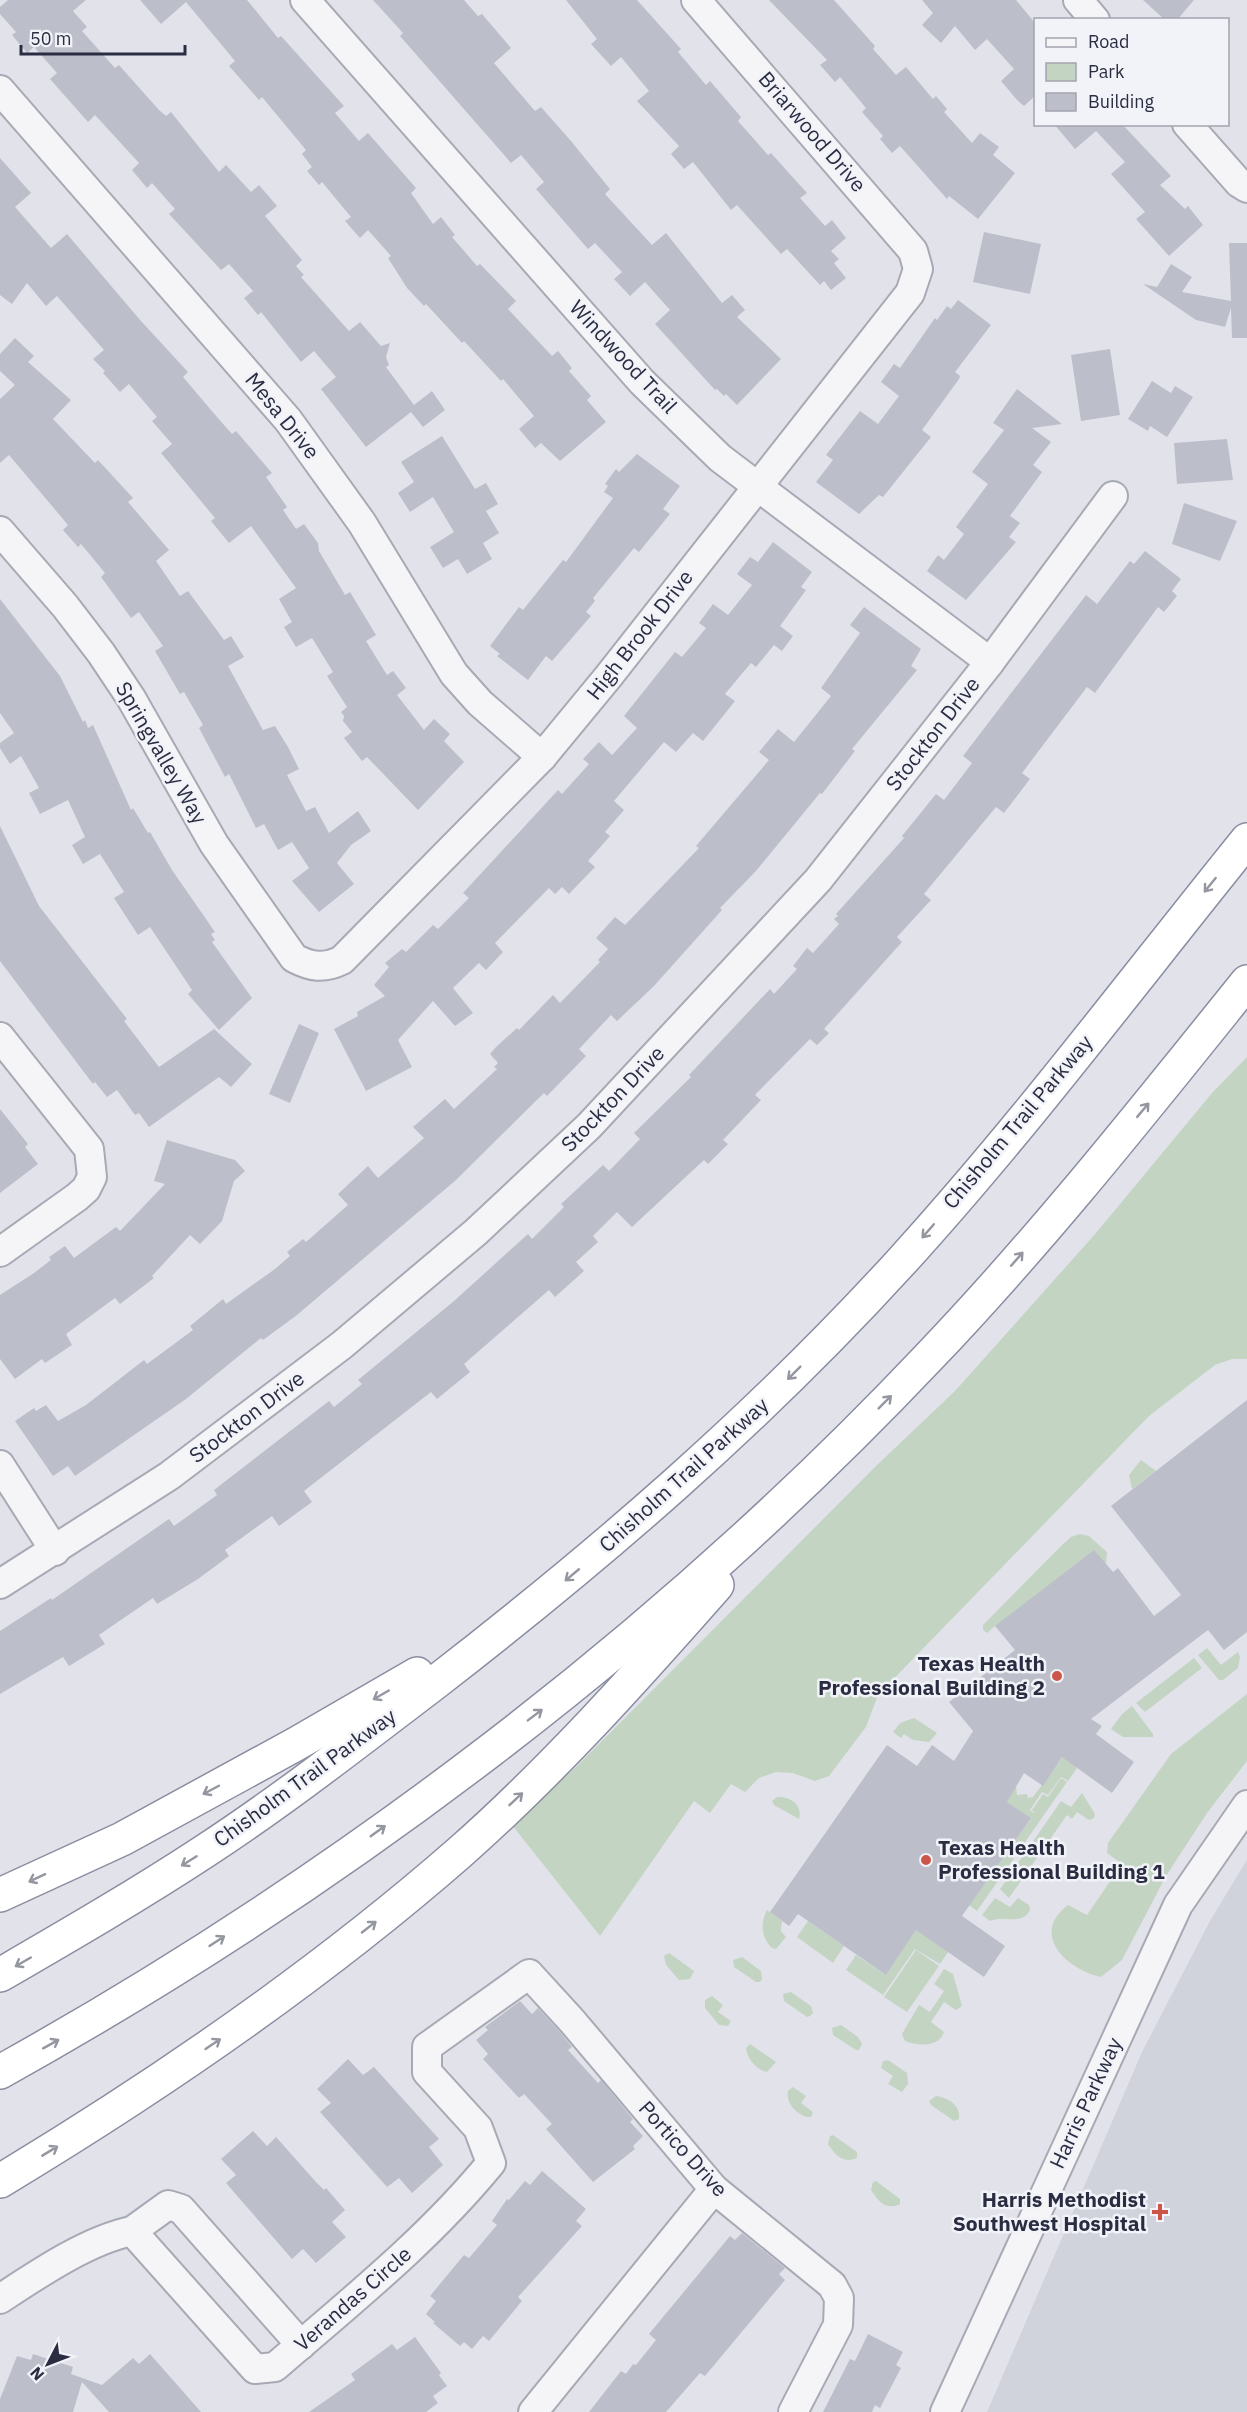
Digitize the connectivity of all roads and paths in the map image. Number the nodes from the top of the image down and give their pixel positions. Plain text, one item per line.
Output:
1 (305, 0) edge
2 (696, 0) edge
3 (1078, 0) edge
4 (1093, 18) edge
5 (0, 90) edge
6 (1189, 126) edge
7 (1247, 188) edge
8 (918, 269) joint
9 (758, 486) junction
10 (1113, 496) dead end
11 (0, 531) edge
12 (990, 662) junction
13 (542, 757) junction
14 (1247, 840) edge
15 (323, 967) joint
16 (1247, 982) edge
17 (0, 1037) edge
18 (0, 1252) edge
19 (843, 1443) junction
20 (0, 1465) edge
21 (55, 1551) junction
22 (0, 1584) edge
23 (540, 1601) junction
24 (1247, 1805) edge
25 (0, 1895) edge
26 (529, 1974) joint
27 (0, 1975) edge
28 (0, 2072) edge
29 (0, 2181) edge
30 (714, 2189) junction
31 (132, 2231) junction
32 (0, 2299) edge
33 (301, 2345) junction
34 (533, 2412) edge
35 (793, 2412) edge
36 (945, 2412) edge

1 - 9 street, Windwood Trail
2 - 8 street, Briarwood Drive
3 - 4 street
5 - 13 street, Mesa Drive
6 - 7 street
8 - 9 street, High Brook Drive
9 - 12 street, Windwood Trail
9 - 13 street, High Brook Drive
10 - 12 street, Stockton Drive
11 - 15 street, Springvalley Way
12 - 21 street, Stockton Drive
13 - 15 street, High Brook Drive
14 -> 23 highway, Chisholm Trail Parkway
19 -> 16 highway
17 - 18 street
28 -> 19 highway
29 -> 19 highway
20 - 21 street
21 - 22 street, Stockton Drive
23 -> 25 highway
23 -> 27 highway, Chisholm Trail Parkway
24 - 36 street, Harris Parkway
26 - 30 street, Portico Drive
26 - 33 street, Verandas Circle
30 - 34 street
30 - 35 street, Portico Drive
31 - 32 street
31 - 33 street, Verandas Circle
31 - 33 street

